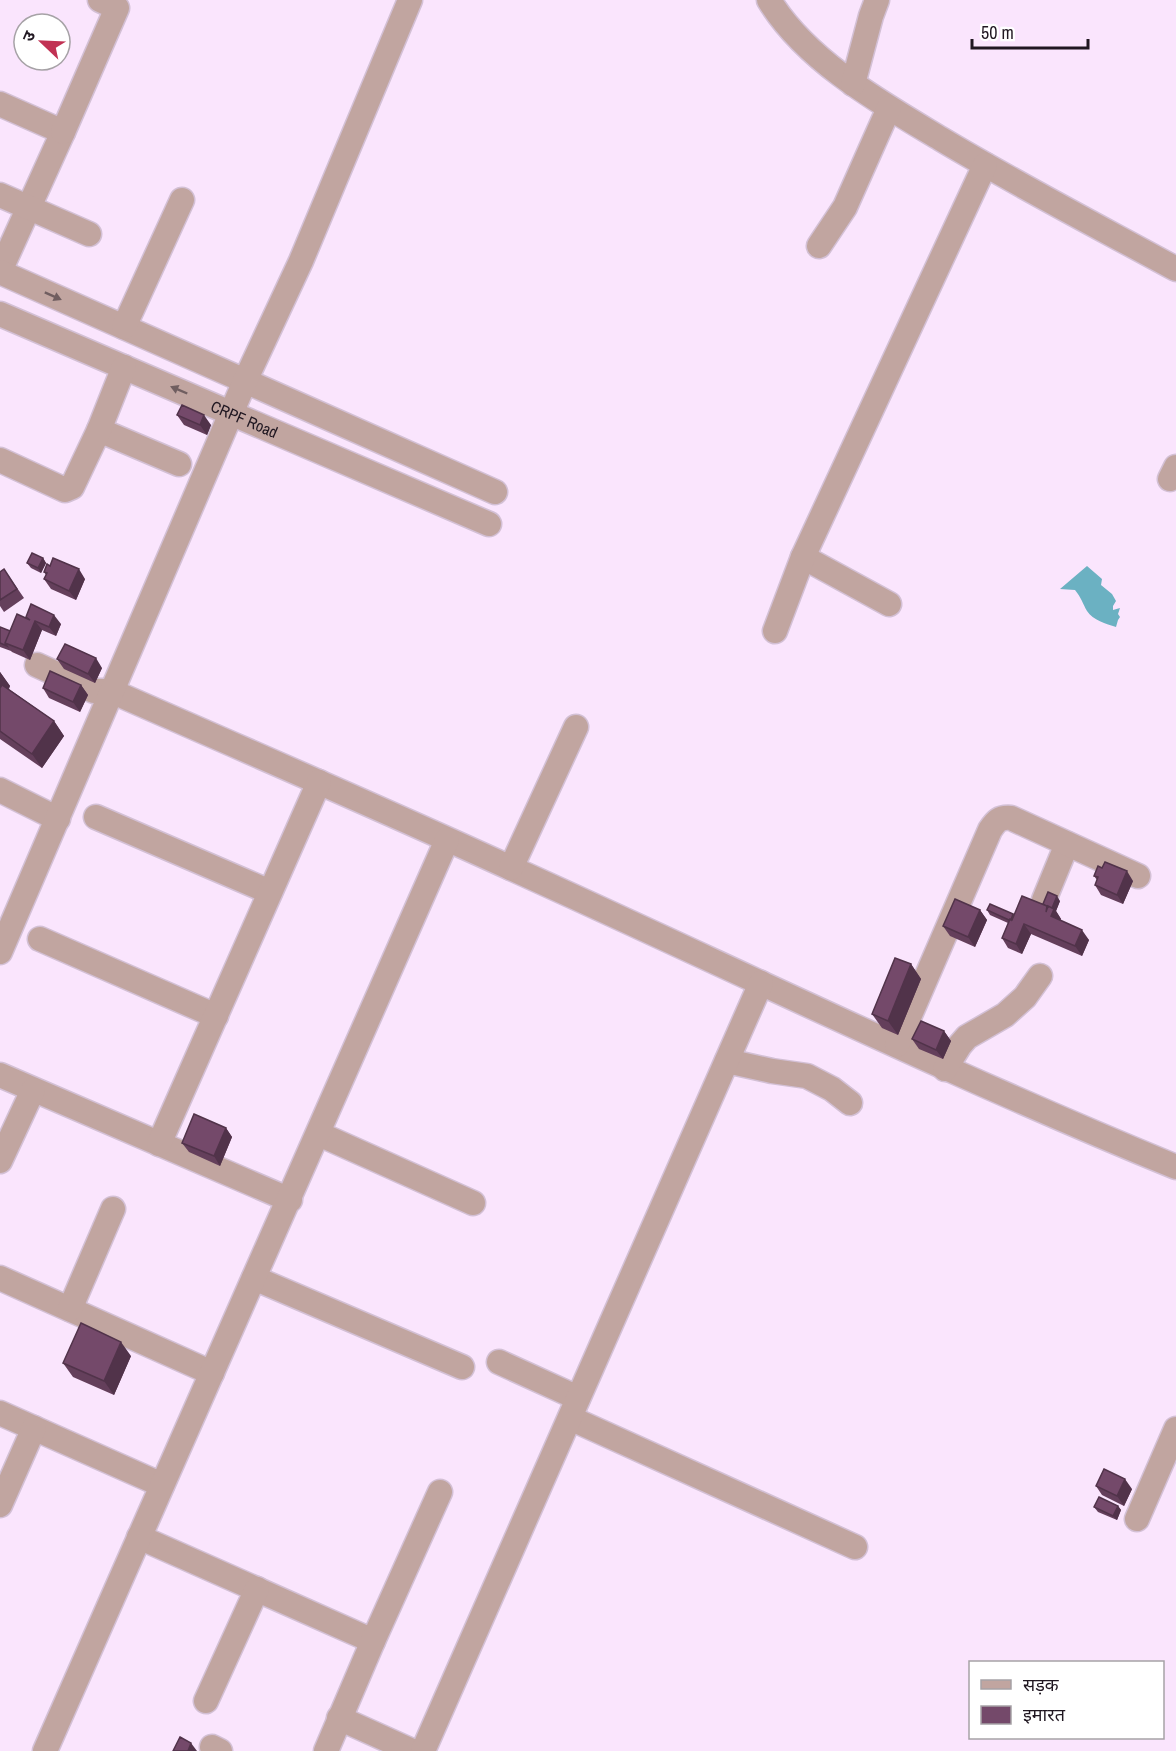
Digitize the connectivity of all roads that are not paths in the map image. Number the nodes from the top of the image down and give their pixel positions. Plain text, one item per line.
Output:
1 (100, 0) edge
2 (410, 0) edge
3 (769, 0) edge
4 (877, 0) edge
5 (853, 84) junction
6 (0, 104) edge
7 (889, 108) junction
8 (63, 132) junction
9 (985, 165) junction
10 (0, 195) edge
11 (182, 200) dead end
12 (28, 208) junction
13 (88, 234) dead end
14 (819, 246) dead end
15 (1176, 269) edge
16 (0, 271) edge
17 (0, 314) edge
18 (124, 327) junction
19 (124, 367) junction
20 (245, 381) junction
21 (233, 413) junction
22 (99, 430) junction
23 (0, 460) edge
24 (179, 464) dead end
25 (495, 492) dead end
26 (489, 524) dead end
27 (803, 558) junction
28 (889, 604) dead end
29 (775, 631) dead end
30 (37, 665) dead end
31 (111, 691) junction
32 (576, 727) dead end
33 (319, 782) junction
34 (0, 790) edge
35 (96, 817) dead end
36 (58, 819) junction
37 (447, 840) junction
38 (1067, 843) junction
39 (511, 868) junction
40 (1138, 876) dead end
41 (270, 892) junction
42 (1044, 900) edge
43 (40, 939) dead end
44 (0, 952) edge
45 (1040, 976) dead end
46 (761, 983) junction
47 (216, 1016) junction
48 (897, 1045) junction
49 (727, 1061) junction
50 (945, 1069) junction
51 (0, 1075) edge
52 (33, 1090) junction
53 (850, 1103) dead end
54 (319, 1134) junction
55 (159, 1144) junction
56 (0, 1161) edge
57 (1176, 1167) edge
58 (290, 1200) junction
59 (473, 1203) dead end
60 (113, 1209) dead end
61 (0, 1278) edge
62 (254, 1278) junction
63 (70, 1309) junction
64 (499, 1362) dead end
65 (462, 1366) dead end
66 (212, 1373) junction
67 (574, 1408) junction
68 (0, 1413) edge
69 (34, 1428) junction
70 (1176, 1429) edge
71 (162, 1485) junction
72 (440, 1492) dead end
73 (0, 1505) edge
74 (1137, 1519) dead end
75 (139, 1537) junction
76 (855, 1547) dead end
77 (257, 1589) junction
78 (373, 1641) junction
79 (206, 1701) dead end
80 (339, 1718) junction
81 (45, 1751) edge
82 (326, 1751) edge
83 (412, 1751) edge
84 (423, 1751) edge

1 - 8 street
2 - 20 street
3 - 5 street
4 - 5 street
5 - 7 street
6 - 8 street
7 - 9 street
7 - 14 street
8 - 12 street
9 - 15 street
9 - 27 street
10 - 12 street
11 - 18 street
12 - 13 street
12 - 16 street
16 -> 18 street
17 - 19 street, CRPF Road
18 - 20 street
21 -> 19 street, CRPF Road
19 - 22 street
20 - 21 street
20 - 25 street
21 - 26 street, CRPF Road
21 - 31 street
22 - 23 street
22 - 24 street
27 - 28 street
27 - 29 street
30 - 31 street
31 - 33 street
31 - 36 street
32 - 39 street
33 - 37 street
33 - 41 street
34 - 36 street
35 - 41 street
36 - 44 street
37 - 39 street
37 - 54 street
38 - 40 street
38 - 42 street
38 - 48 street
39 - 46 street
41 - 47 street
43 - 47 street
45 - 50 street
46 - 48 street
46 - 49 street
47 - 55 street
48 - 50 street
49 - 53 street
49 - 67 street
50 - 57 street
51 - 52 street
52 - 55 street
52 - 56 street
54 - 58 street
54 - 59 street
55 - 58 street
58 - 62 street
60 - 63 street
61 - 63 street
62 - 65 street
62 - 66 street
63 - 66 street
64 - 67 street
66 - 71 street
67 - 76 street
67 - 84 street
68 - 69 street
69 - 71 street
69 - 73 street
70 - 74 street
71 - 75 street
72 - 78 street
75 - 77 street
75 - 81 street
77 - 78 street
77 - 79 street
78 - 80 street
80 - 82 street
80 - 83 street

